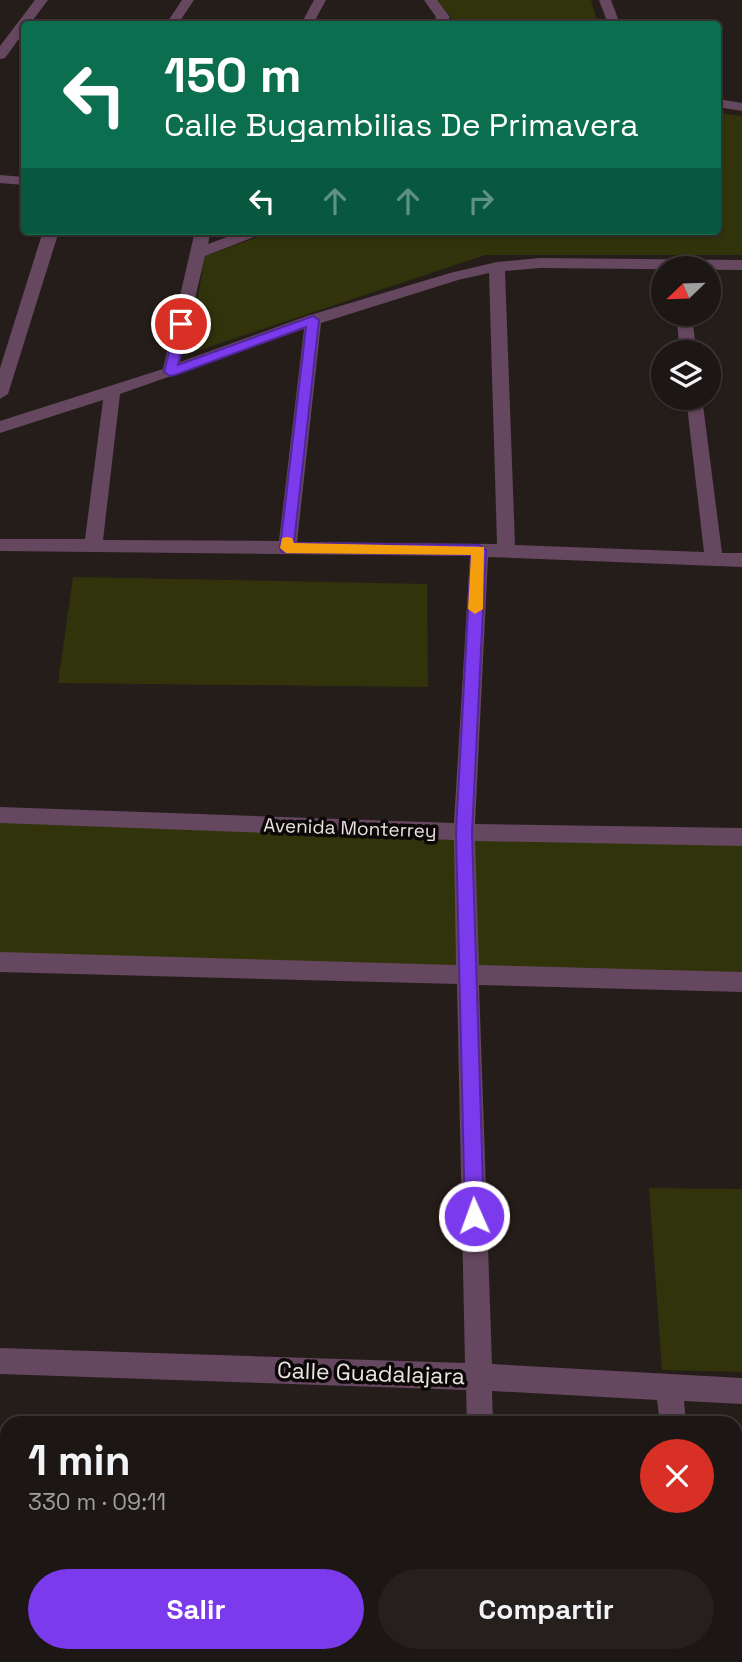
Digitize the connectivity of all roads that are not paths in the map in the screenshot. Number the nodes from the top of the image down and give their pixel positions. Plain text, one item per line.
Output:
1 (42, 0) edge
2 (188, 0) edge
3 (320, 0) edge
4 (430, 0) edge
5 (605, 0) edge
6 (26, 21) edge
7 (174, 21) edge
8 (309, 21) edge
9 (441, 21) edge
10 (613, 21) edge
11 (21, 28) edge
12 (0, 55) edge
13 (721, 104) edge
14 (742, 107) edge
15 (0, 179) edge
16 (21, 181) edge
17 (50, 235) edge
18 (202, 235) edge
19 (246, 235) edge
20 (198, 253) junction
21 (651, 265) edge
22 (721, 265) edge
23 (742, 265) edge
24 (497, 267) junction
25 (313, 320) junction
26 (170, 372) junction
27 (112, 391) junction
28 (0, 394) edge
29 (696, 410) edge
30 (0, 427) edge
31 (0, 545) edge
32 (93, 546) junction
33 (286, 548) junction
34 (479, 550) junction
35 (506, 551) junction
36 (714, 559) junction
37 (742, 560) edge
38 (0, 815) edge
39 (464, 832) junction
40 (742, 837) edge
41 (0, 962) edge
42 (467, 975) junction
43 (742, 982) edge
44 (0, 1361) edge
45 (480, 1377) junction
46 (669, 1386) junction
47 (742, 1391) edge
48 (480, 1416) edge
49 (672, 1416) edge

1 - 6 street
2 - 7 street
3 - 8 street
4 - 9 street
5 - 10 street
11 - 12 street
13 - 14 street
15 - 16 street
17 - 28 street
18 - 20 street
19 - 20 street
20 - 26 street
21 - 24 street
22 - 23 street
24 - 25 street
24 - 35 street
25 - 26 street
25 - 33 street
26 - 27 street
27 - 30 street
27 - 32 street
29 - 36 street
31 - 32 street
32 - 33 street
33 - 34 street
34 - 35 street
34 - 39 street
35 - 36 street
36 - 37 street
38 - 39 street, Avenida Monterrey
39 - 40 street, Avenida Monterrey
39 - 42 street
41 - 42 street
42 - 43 street
42 - 45 street
44 - 45 street, Calle Guadalajara
45 - 46 street, Calle Guadalajara
45 - 48 street
46 - 47 street, Calle Guadalajara
46 - 49 street

